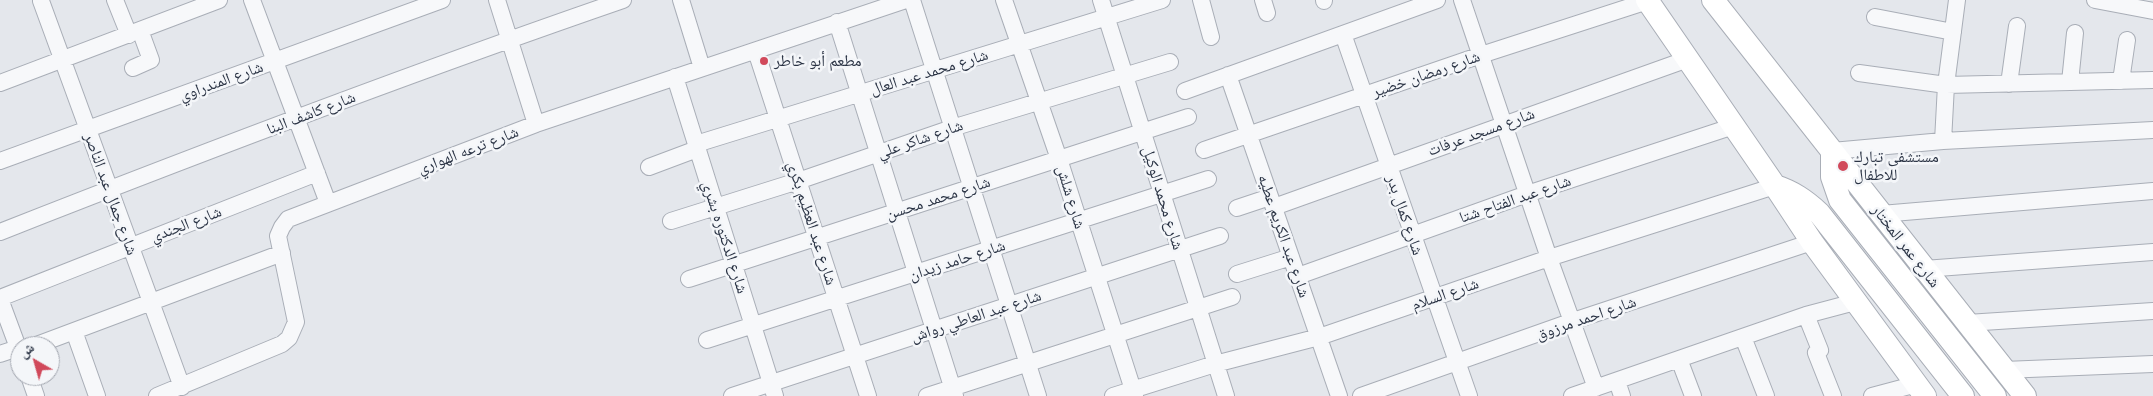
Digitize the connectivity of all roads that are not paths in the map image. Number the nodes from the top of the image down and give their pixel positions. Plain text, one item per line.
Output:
1 (115, 0) edge
2 (217, 0) edge
3 (252, 0) edge
4 (442, 0) edge
5 (497, 0) edge
6 (623, 0) edge
7 (681, 0) edge
8 (906, 0) edge
9 (912, 0) edge
10 (1004, 0) edge
11 (1101, 0) edge
12 (1162, 0) edge
13 (1201, 0) edge
14 (1437, 0) edge
15 (1462, 0) edge
16 (1648, 0) edge
17 (1713, 0) edge
18 (1957, 0) edge
19 (2095, 0) edge
20 (41, 1) edge
21 (2153, 10) edge
22 (1875, 17) dead end
23 (1107, 18) junction
24 (837, 22) junction
25 (2017, 26) dead end
26 (1953, 32) junction
27 (134, 33) junction
28 (2075, 33) dead end
29 (1343, 34) junction
30 (1211, 37) dead end
31 (510, 39) junction
32 (2127, 40) dead end
33 (1019, 45) junction
34 (756, 50) junction
35 (1480, 55) junction
36 (1688, 59) junction
37 (62, 60) junction
38 (274, 62) junction
39 (1170, 62) dead end
40 (133, 68) dead end
41 (702, 68) junction
42 (934, 71) junction
43 (1859, 72) dead end
44 (1228, 75) junction
45 (1125, 76) junction
46 (675, 78) junction
47 (2153, 80) edge
48 (2121, 81) junction
49 (2070, 82) junction
50 (0, 83) edge
51 (2009, 84) junction
52 (1946, 85) junction
53 (1185, 91) dead end
54 (859, 94) junction
55 (1364, 96) junction
56 (1040, 102) junction
57 (1188, 117) dead end
58 (296, 118) junction
59 (778, 119) junction
60 (536, 124) junction
61 (1504, 124) junction
62 (1734, 126) junction
63 (952, 128) junction
64 (88, 129) junction
65 (2153, 130) edge
66 (1142, 132) junction
67 (1249, 134) junction
68 (1943, 141) junction
69 (696, 146) junction
70 (1204, 150) dead end
71 (1832, 151) junction
72 (878, 153) junction
73 (1059, 159) junction
74 (0, 161) edge
75 (1388, 166) junction
76 (649, 167) dead end
77 (317, 173) junction
78 (1208, 179) dead end
79 (798, 181) junction
80 (1776, 186) junction
81 (972, 187) junction
82 (110, 190) junction
83 (2153, 191) edge
84 (1162, 194) junction
85 (1527, 194) junction
86 (1272, 202) junction
87 (328, 203) junction
88 (716, 207) junction
89 (1237, 208) dead end
90 (897, 212) junction
91 (1881, 214) junction
92 (671, 221) dead end
93 (1078, 221) junction
94 (0, 232) edge
95 (1412, 235) junction
96 (1220, 236) dead end
97 (816, 238) junction
98 (1812, 242) junction
99 (130, 246) junction
100 (991, 249) junction
101 (1180, 250) junction
102 (2153, 252) edge
103 (282, 253) junction
104 (1291, 257) junction
105 (1549, 258) junction
106 (734, 265) junction
107 (1924, 269) junction
108 (916, 273) junction
109 (1237, 274) dead end
110 (1298, 276) junction
111 (1097, 277) junction
112 (689, 280) dead end
113 (1232, 297) dead end
114 (0, 298) edge
115 (1434, 298) junction
116 (836, 299) junction
117 (151, 302) junction
118 (1855, 302) junction
119 (1009, 305) junction
120 (1198, 308) junction
121 (2153, 311) edge
122 (1806, 315) junction
123 (1573, 321) junction
124 (1967, 323) junction
125 (753, 326) junction
126 (934, 330) junction
127 (74, 331) junction
128 (1116, 335) junction
129 (16, 336) edge
130 (60, 336) edge
131 (1743, 337) junction
132 (1319, 338) junction
133 (707, 340) dead end
134 (855, 356) junction
135 (1679, 359) junction
136 (1457, 362) junction
137 (1028, 364) junction
138 (1215, 364) junction
139 (2153, 364) edge
140 (2004, 370) junction
141 (182, 387) junction
142 (1596, 388) junction
143 (1619, 388) edge
144 (773, 390) edge
145 (1921, 390) edge
146 (954, 392) edge
147 (1134, 393) edge
148 (97, 396) edge
149 (157, 396) edge
150 (732, 396) edge
151 (868, 396) edge
152 (927, 396) edge
153 (1038, 396) edge
154 (1113, 396) edge
155 (1226, 396) edge
156 (1339, 396) edge
157 (1361, 396) edge
158 (1469, 396) edge
159 (1572, 396) edge
160 (1693, 396) edge
161 (1766, 396) edge
162 (1833, 396) edge
163 (1872, 396) edge
164 (1964, 396) edge
165 (1995, 396) edge
166 (2025, 396) edge

1 - 27 street
2 - 27 street
3 - 38 street
4 - 38 street, شارع المندراوي
5 - 31 street
6 - 31 street, شارع كاشف البنا
7 - 41 street
8 - 24 street, شارع ترعه الهواري
9 - 42 street
10 - 33 street, شارع شلش
11 - 23 street, شارع محمد الوكيل
12 - 23 street, شارع محمد عبد العال
13 - 30 street
14 - 29 street
15 - 35 street
16 - 35 street, شارع رمضان خضير
16 - 36 main road
17 - 71 main road, شارع عمر المختار
18 - 26 street
19 - 21 street
20 - 37 street, شارع جمال عبد الناصر
22 - 26 street
23 - 33 street, شارع محمد عبد العال
23 - 45 street, شارع محمد الوكيل
24 - 34 street, شارع ترعه الهواري
24 - 54 street
25 - 51 street
26 - 52 street
27 - 37 street
27 - 40 street
28 - 49 street
29 - 44 street
29 - 55 street, شارع كمال بدر
31 - 58 street, شارع كاشف البنا
31 - 60 street
32 - 48 street
33 - 42 street, شارع محمد عبد العال
33 - 56 street, شارع شلش
34 - 41 street, شارع ترعه الهواري
34 - 59 street, شارع عبد العظيم بكري
35 - 55 street, شارع رمضان خضير
35 - 61 street
36 - 61 street, شارع مسجد عرفات
36 - 62 main road
37 - 50 street
37 - 64 street, شارع جمال عبد الناصر
38 - 58 street
38 - 64 street, شارع المندراوي
39 - 45 street, شارع شاكر علي
41 - 46 street, شارع ترعه الهواري
42 - 54 street, شارع محمد عبد العال
42 - 63 street
43 - 52 street
44 - 53 street
44 - 67 street, شارع عبد الكريم عطيه
45 - 56 street, شارع شاكر علي
45 - 66 street, شارع محمد الوكيل
46 - 60 street, شارع ترعه الهواري
46 - 69 street, شارع الدكتوره بشري
47 - 48 street
48 - 49 street
49 - 51 street
51 - 52 street
52 - 68 street
54 - 59 street, شارع محمد عبد العال
54 - 72 street
55 - 67 street, شارع رمضان خضير
55 - 75 street, شارع كمال بدر
56 - 63 street, شارع شاكر علي
56 - 73 street, شارع شلش
57 - 66 street, شارع محمد محسن
58 - 77 street
58 - 82 street, شارع كاشف البنا
59 - 69 street, شارع محمد عبد العال
59 - 79 street, شارع عبد العظيم بكري
60 - 87 street, شارع ترعه الهواري
61 - 75 street, شارع مسجد عرفات
61 - 85 street
62 - 80 main road
62 - 85 street, شارع عبد الفتاح شتا
63 - 72 street, شارع شاكر علي
63 - 81 street
64 - 74 street, شارع المندراوي
64 - 82 street, شارع جمال عبد الناصر
65 - 68 street
66 - 73 street, شارع محمد محسن
66 - 84 street, شارع محمد الوكيل
67 - 70 street, شارع رمضان خضير
67 - 86 street, شارع عبد الكريم عطيه
68 - 71 street
69 - 76 street, شارع محمد عبد العال
69 - 88 street, شارع الدكتوره بشري
71 - 91 main road, شارع عمر المختار
71 - 165 main road
72 - 79 street, شارع شاكر علي
72 - 90 street
73 - 81 street, شارع محمد محسن
73 - 93 street, شارع شلش
75 - 86 street, شارع مسجد عرفات
75 - 95 street, شارع كمال بدر
77 - 87 street
77 - 99 street, شارع الجندي
78 - 84 street, شارع حامد زيدان
79 - 88 street, شارع شاكر علي
79 - 97 street, شارع عبد العظيم بكري
80 - 98 main road
80 - 105 street, شارع السلام
80 - 164 main road
81 - 90 street, شارع محمد محسن
81 - 100 street
82 - 94 street, شارع كاشف البنا
82 - 99 street, شارع جمال عبد الناصر
83 - 91 street
84 - 93 street, شارع حامد زيدان
84 - 101 street, شارع محمد الوكيل
85 - 95 street, شارع عبد الفتاح شتا
85 - 105 street
86 - 89 street, شارع مسجد عرفات
86 - 104 street, شارع عبد الكريم عطيه
87 - 103 street, شارع ترعه الهواري
88 - 92 street, شارع شاكر علي
88 - 106 street, شارع الدكتوره بشري
90 - 97 street, شارع محمد محسن
90 - 108 street
91 - 107 main road, شارع عمر المختار
93 - 100 street, شارع حامد زيدان
93 - 111 street, شارع شلش
95 - 110 street, شارع عبد الفتاح شتا
95 - 115 street, شارع كمال بدر
96 - 101 street, شارع عبد العاطي رواش
97 - 106 street, شارع محمد محسن
97 - 116 street, شارع عبد العظيم بكري
98 - 118 main road
98 - 123 street, شارع احمد مرزوق
99 - 114 street, شارع الجندي
99 - 117 street, شارع جمال عبد الناصر
100 - 108 street, شارع حامد زيدان
100 - 119 street
101 - 111 street, شارع عبد العاطي رواش
101 - 120 street, شارع محمد الوكيل
102 - 107 street
103 - 117 street
103 - 141 street, شارع ترعه الهواري
104 - 109 street
104 - 110 street, شارع عبد الكريم عطيه
105 - 115 street, شارع السلام
105 - 123 street
106 - 112 street, شارع محمد محسن
106 - 125 street, شارع الدكتوره بشري
107 - 124 main road, شارع عمر المختار
108 - 116 street, شارع حامد زيدان
108 - 126 street
110 - 132 street, شارع عبد الكريم عطيه
111 - 119 street, شارع عبد العاطي رواش
111 - 128 street, شارع شلش
113 - 120 street
114 - 129 street
115 - 132 street, شارع السلام
115 - 136 street, شارع كمال بدر
116 - 125 street, شارع حامد زيدان
116 - 134 street, شارع عبد العظيم بكري
117 - 127 street
117 - 141 street, شارع جمال عبد الناصر
118 - 122 street
118 - 145 main road
119 - 126 street, شارع عبد العاطي رواش
119 - 137 street
120 - 128 street
120 - 138 street, شارع محمد الوكيل
121 - 124 street
122 - 131 street
122 - 162 street
123 - 136 street, شارع احمد مرزوق
123 - 142 street
124 - 140 main road, شارع عمر المختار
125 - 133 street, شارع حامد زيدان
125 - 144 street, شارع الدكتوره بشري
126 - 134 street, شارع عبد العاطي رواش
126 - 146 street
127 - 130 street
127 - 148 street
128 - 137 street
128 - 147 street, شارع شلش
131 - 135 street
131 - 161 street
132 - 138 street, شارع السلام
132 - 156 street, شارع عبد الكريم عطيه
134 - 144 street, شارع عبد العاطي رواش
134 - 151 street, شارع عبد العظيم بكري
135 - 143 street
135 - 160 street
136 - 157 street, شارع احمد مرزوق
136 - 158 street, شارع كمال بدر
137 - 146 street
137 - 153 street
138 - 147 street, شارع السلام
138 - 155 street, شارع محمد الوكيل
139 - 140 street
140 - 166 main road, شارع عمر المختار
141 - 149 street, شارع ترعه الهواري
142 - 143 street
142 - 159 street
144 - 150 street, شارع عبد العاطي رواش
145 - 163 street
146 - 152 street
147 - 154 street, شارع السلام

